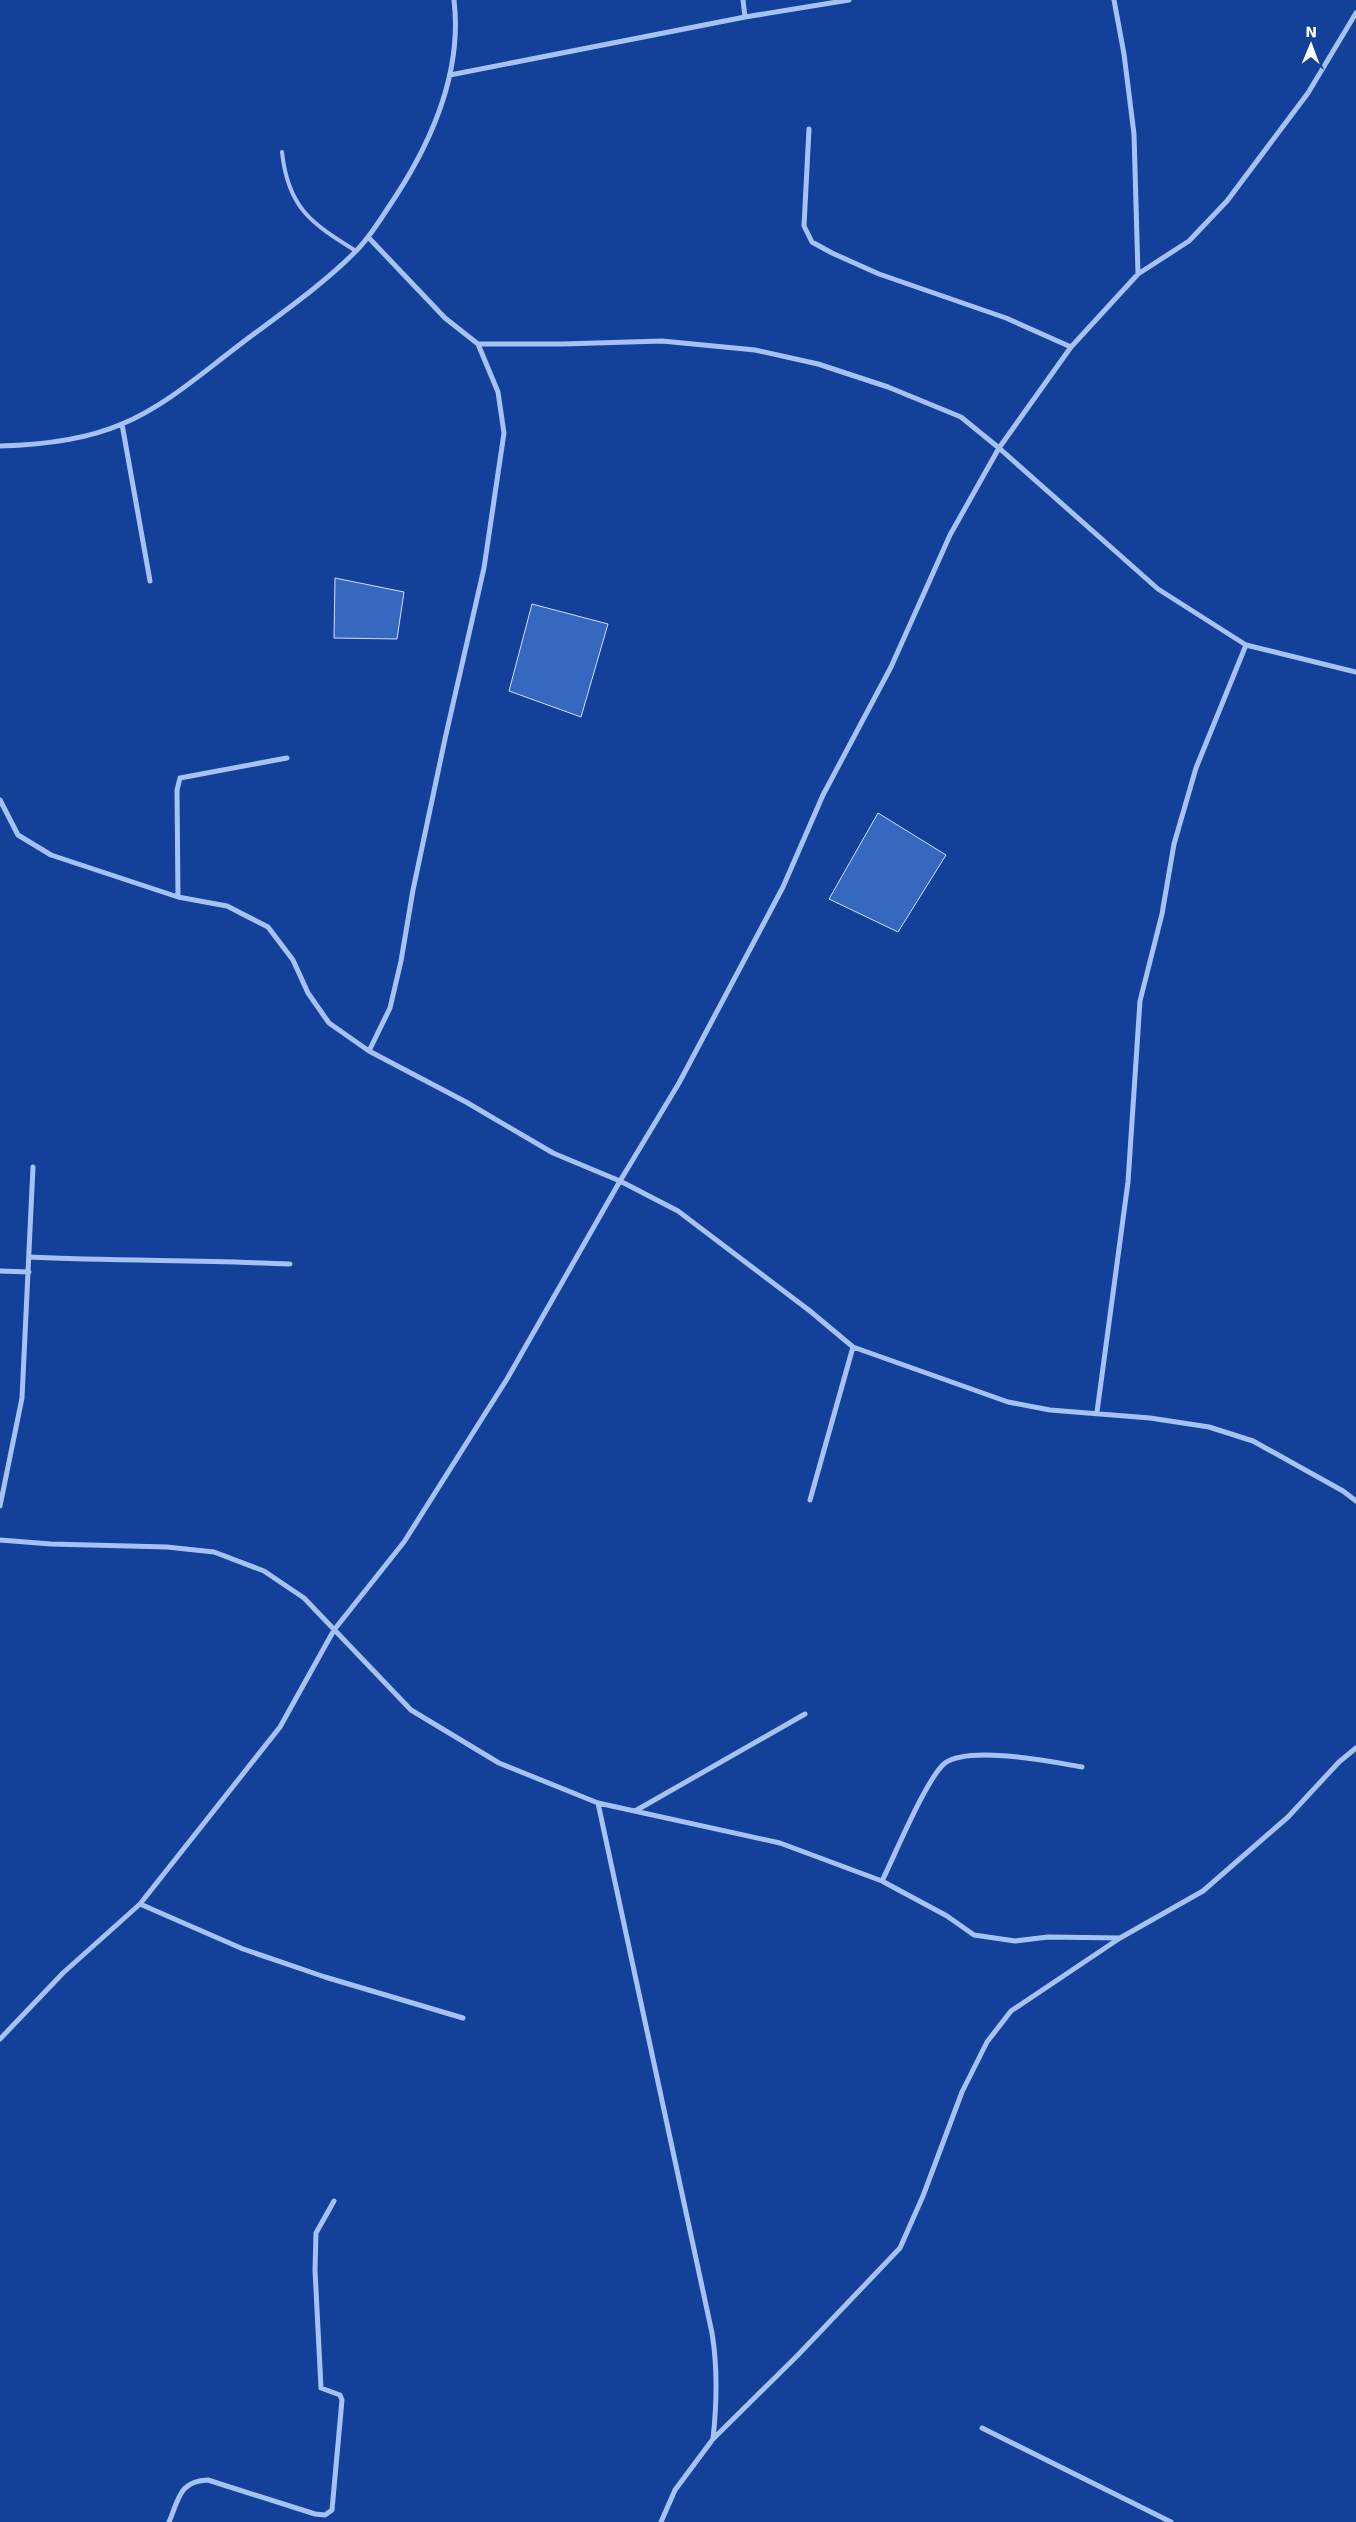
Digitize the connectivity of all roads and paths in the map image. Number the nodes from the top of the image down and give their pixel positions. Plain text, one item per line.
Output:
1 (454, 0) edge
2 (743, 0) edge
3 (849, 0) edge
4 (1114, 0) edge
5 (1356, 13) edge
6 (746, 17) junction
7 (450, 75) junction
8 (809, 129) dead end
9 (282, 152) dead end
10 (368, 238) junction
11 (356, 252) junction
12 (1138, 274) junction
13 (478, 344) junction
14 (1071, 347) junction
15 (122, 424) junction
16 (0, 446) edge
17 (999, 448) junction
18 (150, 581) dead end
19 (1246, 644) junction
20 (1356, 672) edge
21 (287, 758) dead end
22 (0, 800) edge
23 (178, 896) junction
24 (369, 1051) junction
25 (34, 1167) dead end
26 (620, 1181) junction
27 (29, 1257) junction
28 (290, 1264) dead end
29 (0, 1271) edge
30 (29, 1272) junction
31 (853, 1347) junction
32 (1097, 1412) junction
33 (810, 1500) dead end
34 (1356, 1501) edge
35 (0, 1506) edge
36 (0, 1540) edge
37 (334, 1630) junction
38 (805, 1714) dead end
39 (1356, 1748) edge
40 (1082, 1767) dead end
41 (598, 1803) junction
42 (635, 1811) junction
43 (882, 1881) junction
44 (140, 1904) junction
45 (1120, 1938) junction
46 (463, 2018) dead end
47 (0, 2039) edge
48 (334, 2201) dead end
49 (982, 2428) dead end
50 (713, 2438) junction
51 (169, 2522) edge
52 (661, 2522) edge
53 (1171, 2522) edge

1 - 7 street
2 - 6 street
3 - 6 street
4 - 12 street
5 - 12 street
6 - 7 street
7 - 10 street
8 - 14 street
9 - 11 lane
10 - 11 street
10 - 13 street
11 - 15 street
12 - 14 street
13 - 17 street
13 - 24 street
14 - 17 street
15 - 16 street
15 - 18 street
17 - 19 street
17 - 26 street
19 - 20 street
19 - 32 street
21 - 23 street
22 - 23 street
23 - 24 street
24 - 26 street
25 - 27 street
26 - 31 street
26 - 37 street
27 - 28 street
27 - 30 street
29 - 30 street
30 - 35 street
31 - 32 street
31 - 33 street
32 - 34 street
36 - 37 street
37 - 41 street
37 - 44 street
38 - 42 street
39 - 45 street
40 - 43 street
41 - 42 street
41 - 50 street
42 - 43 street
43 - 45 street
44 - 46 street
44 - 47 street
45 - 50 street
48 - 51 street
49 - 53 street
50 - 52 street

